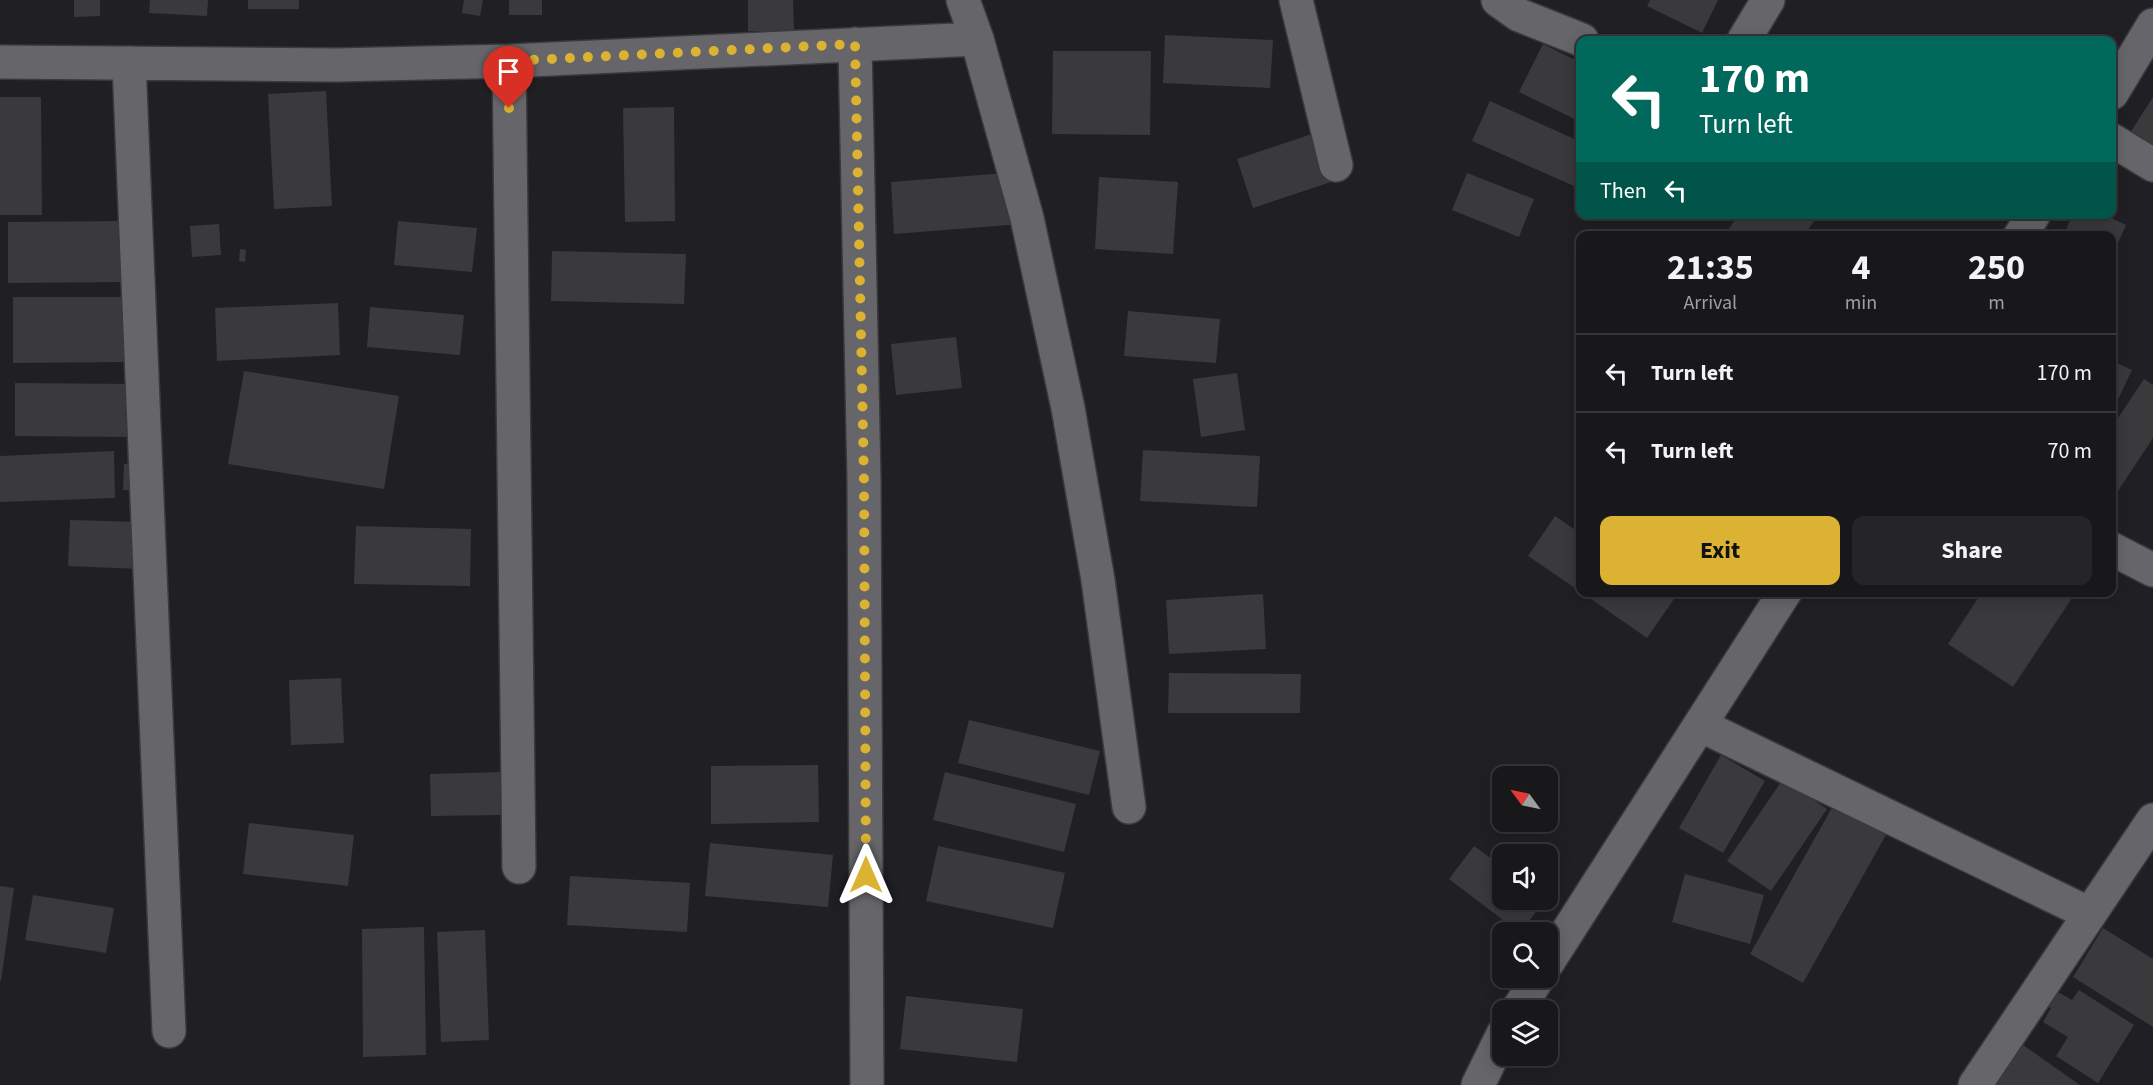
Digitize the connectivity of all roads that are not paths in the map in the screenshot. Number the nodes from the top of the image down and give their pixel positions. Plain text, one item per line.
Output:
1 (963, 0) edge
2 (1296, 0) edge
3 (1498, 0) edge
4 (1768, 0) edge
5 (2153, 26) edge
6 (1746, 36) edge
7 (1576, 38) edge
8 (977, 39) junction
9 (855, 44) junction
10 (509, 61) junction
11 (0, 62) edge
12 (129, 63) junction
13 (2116, 86) edge
14 (2116, 142) edge
15 (1336, 165) dead end
16 (2153, 165) edge
17 (2116, 551) edge
18 (2153, 570) edge
19 (1782, 597) edge
20 (1700, 725) junction
21 (1129, 807) dead end
22 (2153, 820) edge
23 (519, 867) dead end
24 (2090, 914) junction
25 (1558, 946) edge
26 (169, 1031) dead end
27 (1492, 1056) edge
28 (867, 1085) edge
29 (1478, 1085) edge
30 (1975, 1085) edge

1 - 8 street
2 - 15 street
3 - 7 street
4 - 6 street
5 - 13 street
8 - 9 street
8 - 21 street
9 - 10 street
9 - 28 street
10 - 12 street
10 - 23 street
11 - 12 street
12 - 26 street
14 - 16 street
17 - 18 street
19 - 20 street
20 - 24 street
20 - 25 street
22 - 24 street
24 - 30 street
27 - 29 street

